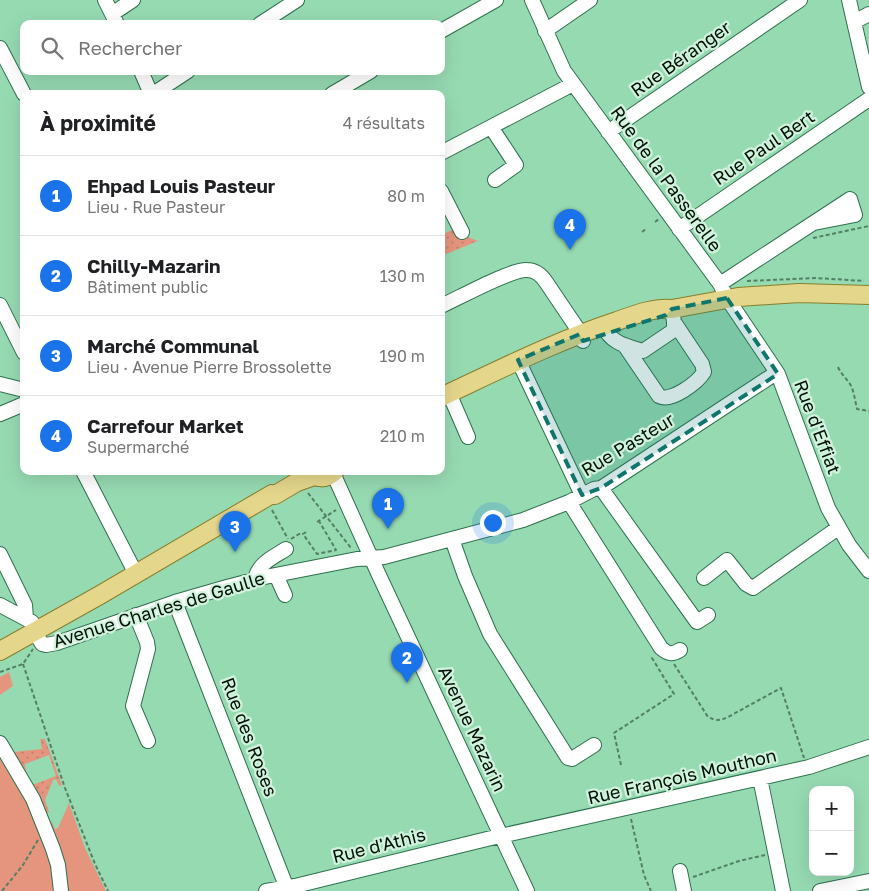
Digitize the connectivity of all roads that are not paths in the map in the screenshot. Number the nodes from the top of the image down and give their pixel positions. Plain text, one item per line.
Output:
1 (105, 0) edge
2 (132, 0) edge
3 (296, 0) edge
4 (496, 0) edge
5 (532, 0) edge
6 (590, 0) edge
7 (800, 0) edge
8 (849, 0) edge
9 (869, 14) edge
10 (115, 19) edge
11 (266, 20) edge
12 (854, 22) junction
13 (445, 29) edge
14 (545, 31) junction
15 (0, 48) edge
16 (142, 75) edge
17 (182, 75) edge
18 (365, 75) edge
19 (574, 84) junction
20 (869, 87) edge
21 (22, 90) edge
22 (150, 90) edge
23 (158, 90) edge
24 (339, 90) edge
25 (869, 99) edge
26 (491, 127) junction
27 (608, 132) junction
28 (445, 151) edge
29 (495, 180) dead end
30 (445, 199) edge
31 (814, 223) dead end
32 (679, 229) junction
33 (462, 232) dead end
34 (723, 291) junction
35 (869, 295) edge
36 (445, 304) edge
37 (0, 305) edge
38 (673, 316) junction
39 (604, 329) junction
40 (581, 337) junction
41 (20, 345) edge
42 (625, 346) junction
43 (520, 364) junction
44 (778, 374) junction
45 (0, 384) edge
46 (20, 389) edge
47 (445, 400) edge
48 (20, 406) edge
49 (0, 414) edge
50 (468, 437) dead end
51 (85, 475) edge
52 (292, 475) edge
53 (330, 475) edge
54 (335, 475) edge
55 (310, 479) edge
56 (601, 488) junction
57 (582, 495) junction
58 (272, 502) junction
59 (569, 502) junction
60 (838, 528) junction
61 (452, 539) junction
62 (286, 549) dead end
63 (0, 554) edge
64 (372, 558) junction
65 (869, 571) edge
66 (136, 574) junction
67 (276, 575) junction
68 (704, 578) dead end
69 (255, 579) junction
70 (285, 595) dead end
71 (175, 602) junction
72 (0, 605) edge
73 (136, 615) junction
74 (708, 615) dead end
75 (35, 630) junction
76 (668, 652) road end
77 (1, 654) edge
78 (148, 741) dead end
79 (0, 744) edge
80 (594, 745) dead end
81 (869, 747) edge
82 (760, 778) junction
83 (502, 836) junction
84 (869, 881) edge
85 (288, 889) edge
86 (61, 891) edge
87 (266, 891) edge
88 (527, 891) edge
89 (783, 891) edge
90 (820, 891) edge

1 - 10 street
2 - 10 street
3 - 11 street
4 - 13 street
5 - 14 street, Rue de la Passerelle
6 - 14 street
7 - 27 street, Rue Béranger
8 - 12 street
9 - 12 street
12 - 20 street
14 - 19 street, Rue de la Passerelle
15 - 21 street
16 - 22 street
17 - 23 street
18 - 24 street
19 - 26 street
19 - 27 street, Rue de la Passerelle
25 - 32 street, Rue Paul Bert
26 - 28 street
26 - 29 street
27 - 32 street, Rue de la Passerelle
30 - 33 street
31 - 34 street
32 - 34 street, Rue de la Passerelle
34 - 35 main road
34 - 38 main road
34 - 44 street, Rue d'Effiat
36 - 40 street
37 - 41 street
38 - 39 main road
38 - 42 street
38 - 42 street
39 - 40 main road
39 - 42 street
40 - 43 main road
43 - 47 main road
43 - 57 street
44 - 56 street, Rue Pasteur
44 - 60 street, Rue d'Effiat
45 - 46 street
47 - 50 street
48 - 49 street
51 - 66 street
52 - 58 main road
53 - 55 main road
54 - 64 street, Avenue Mazarin
55 - 58 main road
56 - 57 street, Rue Pasteur
56 - 74 street
57 - 59 street, Rue Pasteur
58 - 66 main road
59 - 61 street, Rue Pasteur
59 - 76 street
60 - 65 street, Rue d'Effiat
60 - 68 street
61 - 64 street, Rue Pasteur
61 - 80 street
62 - 69 street
63 - 75 street
64 - 67 street, Avenue Charles de Gaulle
64 - 83 street, Avenue Mazarin
66 - 75 main road
67 - 69 street, Avenue Charles de Gaulle
67 - 70 street
69 - 71 street, Avenue Charles de Gaulle
71 - 73 street, Avenue Charles de Gaulle
71 - 85 street, Rue des Roses
72 - 75 street
73 - 75 street, Avenue Charles de Gaulle
73 - 78 street
75 - 77 main road
79 - 86 street
81 - 82 street, Rue François Mouthon
82 - 83 street, Rue François Mouthon
82 - 89 street
83 - 85 street, Rue d'Athis
83 - 88 street, Avenue Mazarin
84 - 90 street
85 - 87 street, Rue d'Athis

